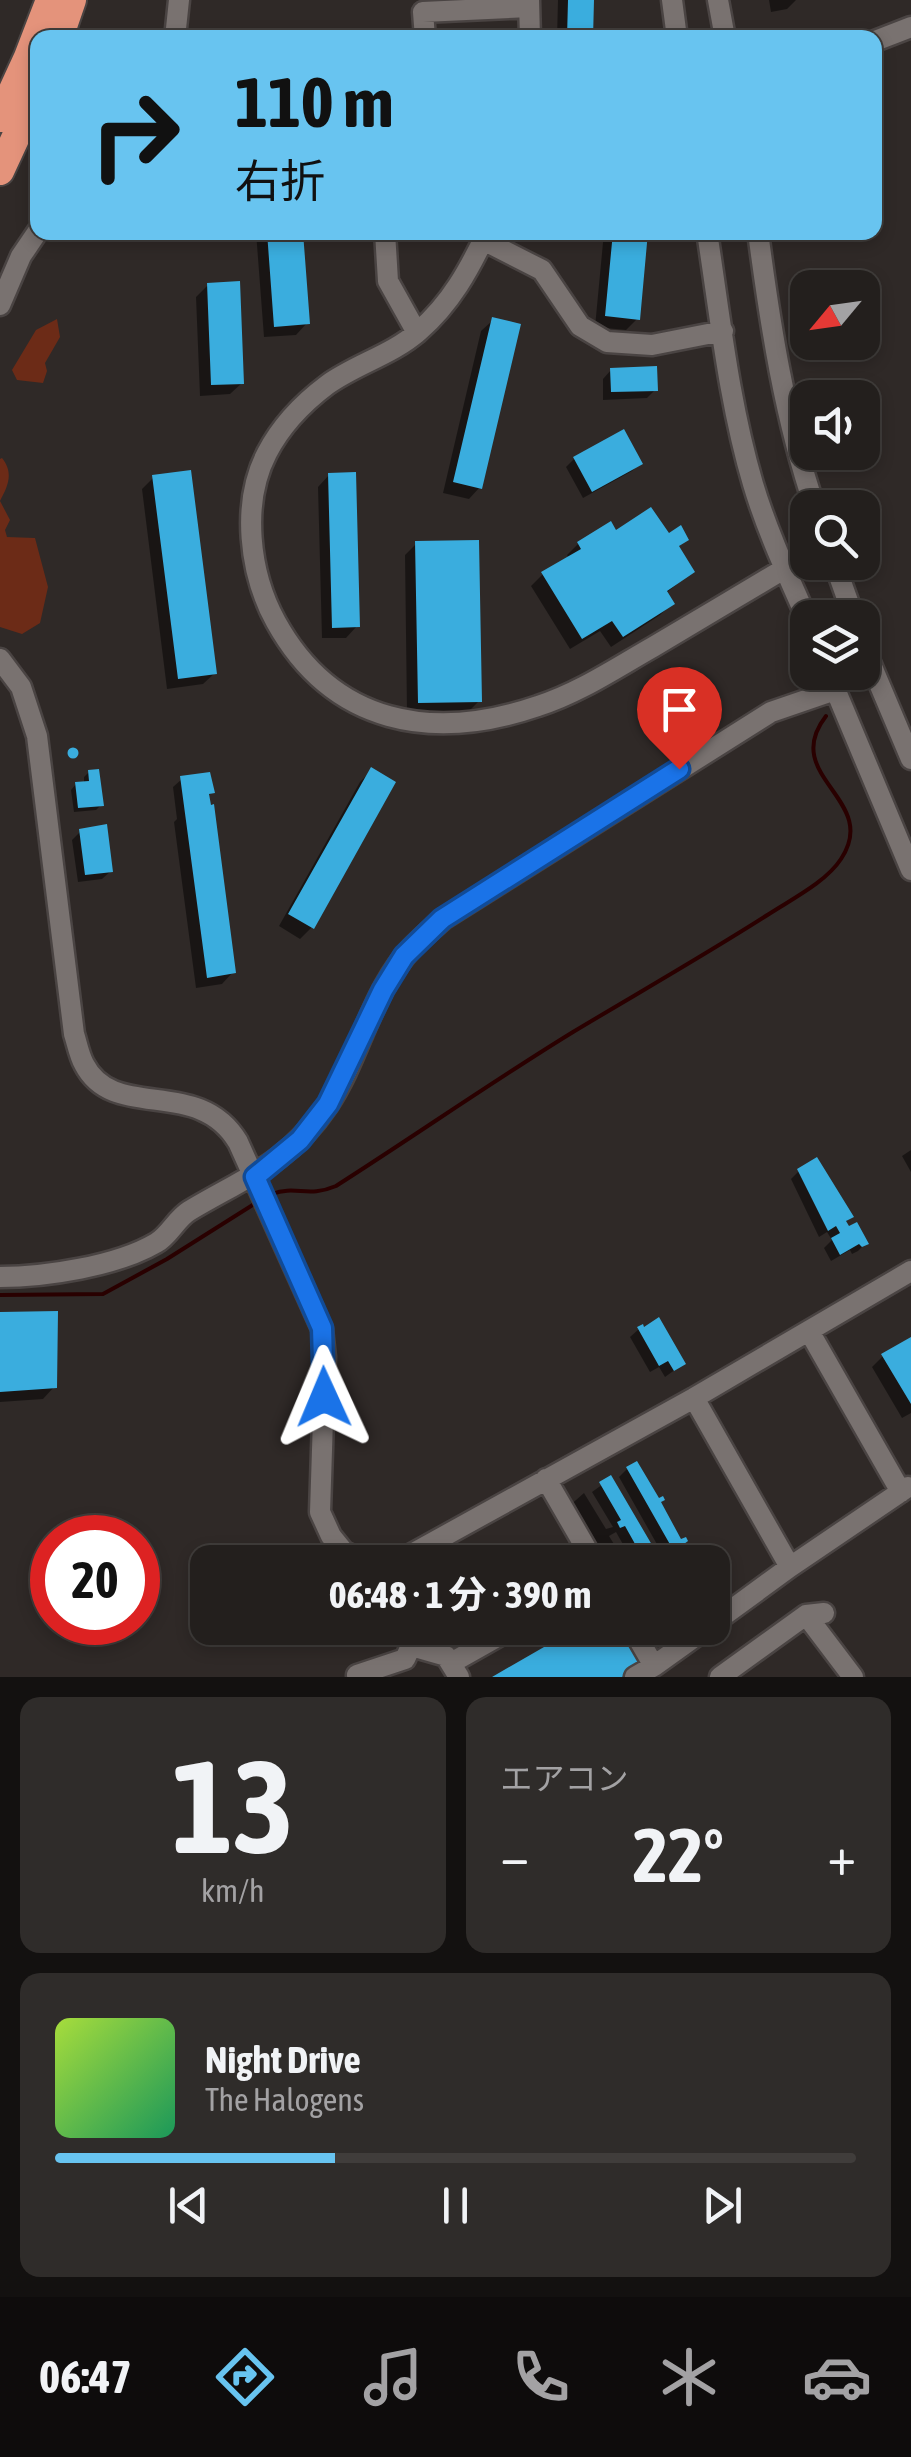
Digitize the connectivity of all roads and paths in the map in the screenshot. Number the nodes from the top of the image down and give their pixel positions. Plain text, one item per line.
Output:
1 (50, 0) edge
2 (72, 0) edge
3 (179, 0) edge
4 (672, 0) edge
5 (718, 0) edge
6 (529, 4) edge
7 (911, 27) edge
8 (37, 30) edge
9 (62, 30) edge
10 (176, 30) edge
11 (424, 30) edge
12 (530, 30) edge
13 (676, 30) edge
14 (724, 30) edge
15 (882, 38) edge
16 (30, 47) edge
17 (30, 106) edge
18 (0, 118) edge
19 (0, 171) edge
20 (32, 240) edge
21 (385, 240) edge
22 (484, 240) edge
23 (493, 240) edge
24 (708, 240) edge
25 (759, 240) edge
26 (0, 305) edge
27 (722, 331) junction
28 (417, 333) junction
29 (809, 490) edge
30 (784, 570) junction
31 (798, 600) edge
32 (0, 659) edge
33 (880, 686) edge
34 (814, 690) edge
35 (836, 690) edge
36 (911, 759) edge
37 (911, 870) edge
38 (255, 1177) junction
39 (911, 1271) edge
40 (0, 1278) edge
41 (809, 1331) junction
42 (694, 1398) junction
43 (546, 1479) junction
44 (906, 1489) edge
45 (338, 1545) edge
46 (426, 1545) edge
47 (584, 1545) edge
48 (790, 1567) junction
49 (730, 1611) edge
50 (490, 1645) edge
51 (637, 1645) edge
52 (683, 1645) edge
53 (408, 1652) edge
54 (454, 1670) edge
55 (644, 1672) edge
56 (357, 1676) edge
57 (720, 1677) edge
58 (853, 1677) edge

1 - 8 highway
2 - 9 highway
3 - 10 lane
4 - 13 lane
5 - 14 lane
6 - 11 lane
6 - 12 lane
7 - 15 lane
16 - 18 highway
17 - 19 highway
20 - 26 lane
21 - 28 lane
22 - 28 lane
23 - 27 lane
24 - 27 lane
25 - 29 lane
27 - 30 lane
28 - 30 lane
30 - 31 lane
32 - 38 lane
33 - 36 lane
34 - 38 lane
35 - 37 lane
38 - 40 lane
38 - 45 lane
39 - 41 lane
41 - 42 lane
41 - 44 lane
42 - 43 lane
42 - 48 lane
43 - 46 lane
43 - 47 lane
44 - 48 lane
48 - 49 lane
50 - 54 lane
51 - 55 lane
52 - 55 lane
53 - 54 lane
53 - 56 lane
57 - 58 lane

